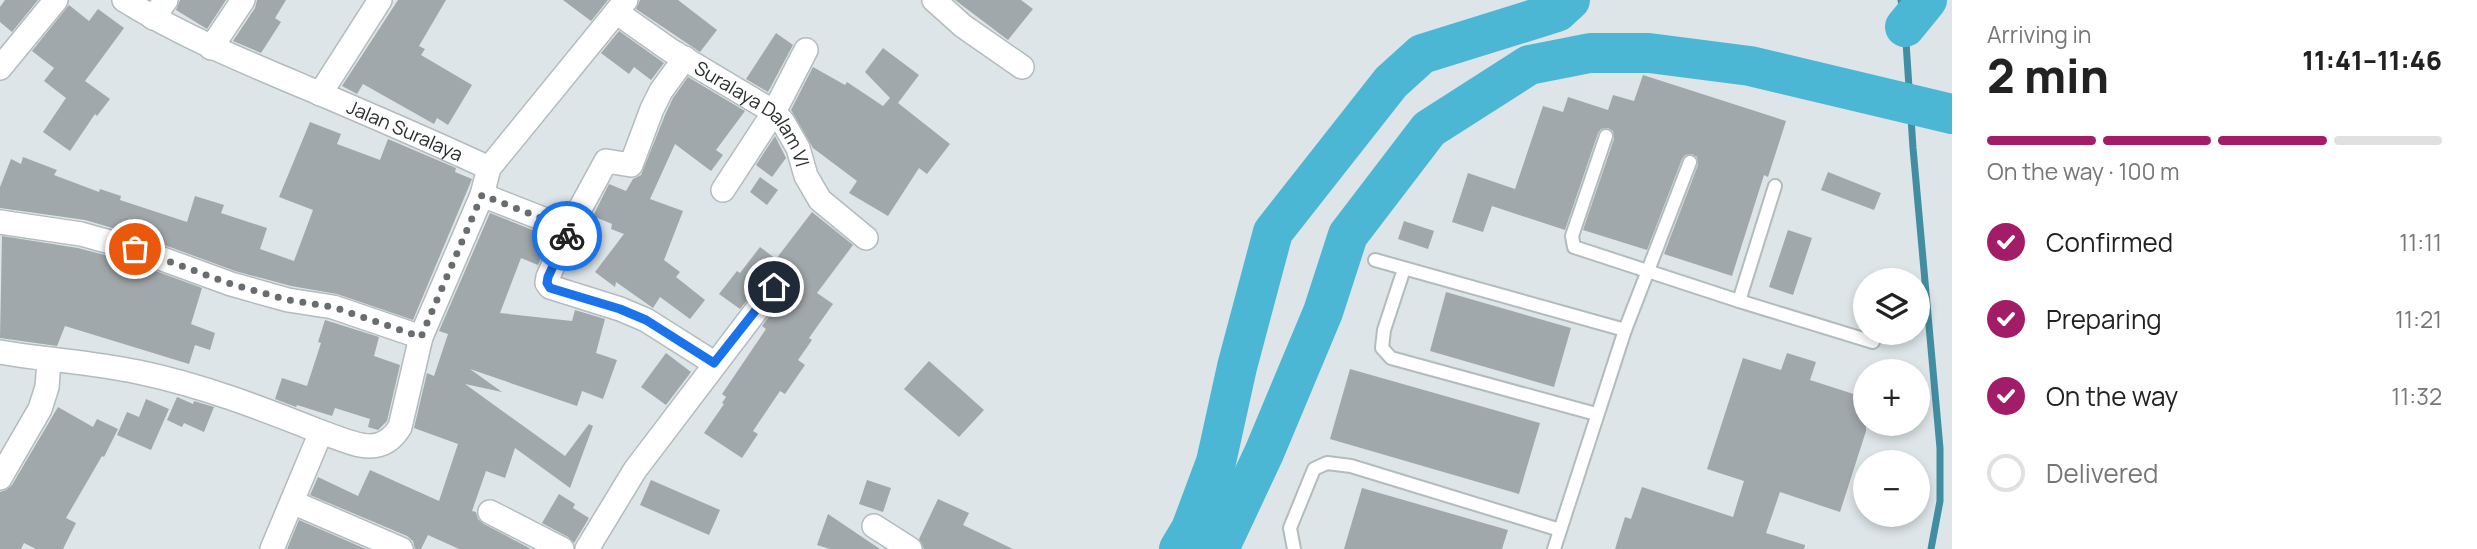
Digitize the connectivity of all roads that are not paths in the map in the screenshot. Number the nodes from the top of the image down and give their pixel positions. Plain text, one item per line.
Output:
1 (56, 0) edge
2 (124, 0) edge
3 (243, 0) edge
4 (380, 0) edge
5 (934, 0) edge
6 (621, 6) edge
7 (160, 9) edge
8 (211, 48) junction
9 (806, 50) dead end
10 (685, 58) junction
11 (1022, 66) dead end
12 (0, 68) edge
13 (320, 94) junction
14 (774, 113) junction
15 (1605, 136) dead end
16 (1690, 162) dead end
17 (489, 168) junction
18 (1775, 186) dead end
19 (723, 190) dead end
20 (482, 195) junction
21 (0, 222) edge
22 (569, 229) junction
23 (866, 239) dead end
24 (1375, 260) dead end
25 (1404, 269) junction
26 (1648, 270) junction
27 (774, 287) dead end
28 (1739, 301) junction
29 (1625, 330) junction
30 (1853, 336) edge
31 (421, 337) junction
32 (0, 352) edge
33 (49, 360) junction
34 (714, 363) junction
35 (1596, 414) junction
36 (321, 432) junction
37 (0, 478) edge
38 (292, 502) junction
39 (491, 512) dead end
40 (874, 526) dead end
41 (1560, 530) junction
42 (272, 549) edge
43 (401, 549) edge
44 (562, 549) edge
45 (587, 549) edge
46 (909, 549) edge
47 (1294, 549) edge
48 (1554, 549) edge

1 - 12 street
2 - 7 street, Jalan Suralaya
3 - 8 street
4 - 13 street
5 - 11 street
6 - 10 street, Suralaya Dalam VI
6 - 17 street
7 - 8 street, Jalan Suralaya
8 - 13 street, Jalan Suralaya
9 - 14 street
10 - 14 street, Suralaya Dalam VI
10 - 22 street
13 - 17 street, Jalan Suralaya
14 - 19 street
14 - 23 street, Suralaya Dalam VI
15 - 26 lane
16 - 26 lane
17 - 20 street
18 - 28 lane
20 - 22 street
20 - 31 street
21 - 31 street
22 - 34 street
24 - 25 lane
25 - 29 lane
25 - 35 lane
26 - 28 lane
26 - 29 lane
27 - 34 street
28 - 30 lane
29 - 35 lane
31 - 36 street
32 - 33 street
33 - 36 street
33 - 37 street
34 - 45 street
35 - 41 lane
36 - 38 street
38 - 42 street
38 - 43 street
39 - 44 street
40 - 46 street
41 - 47 lane
41 - 48 lane

